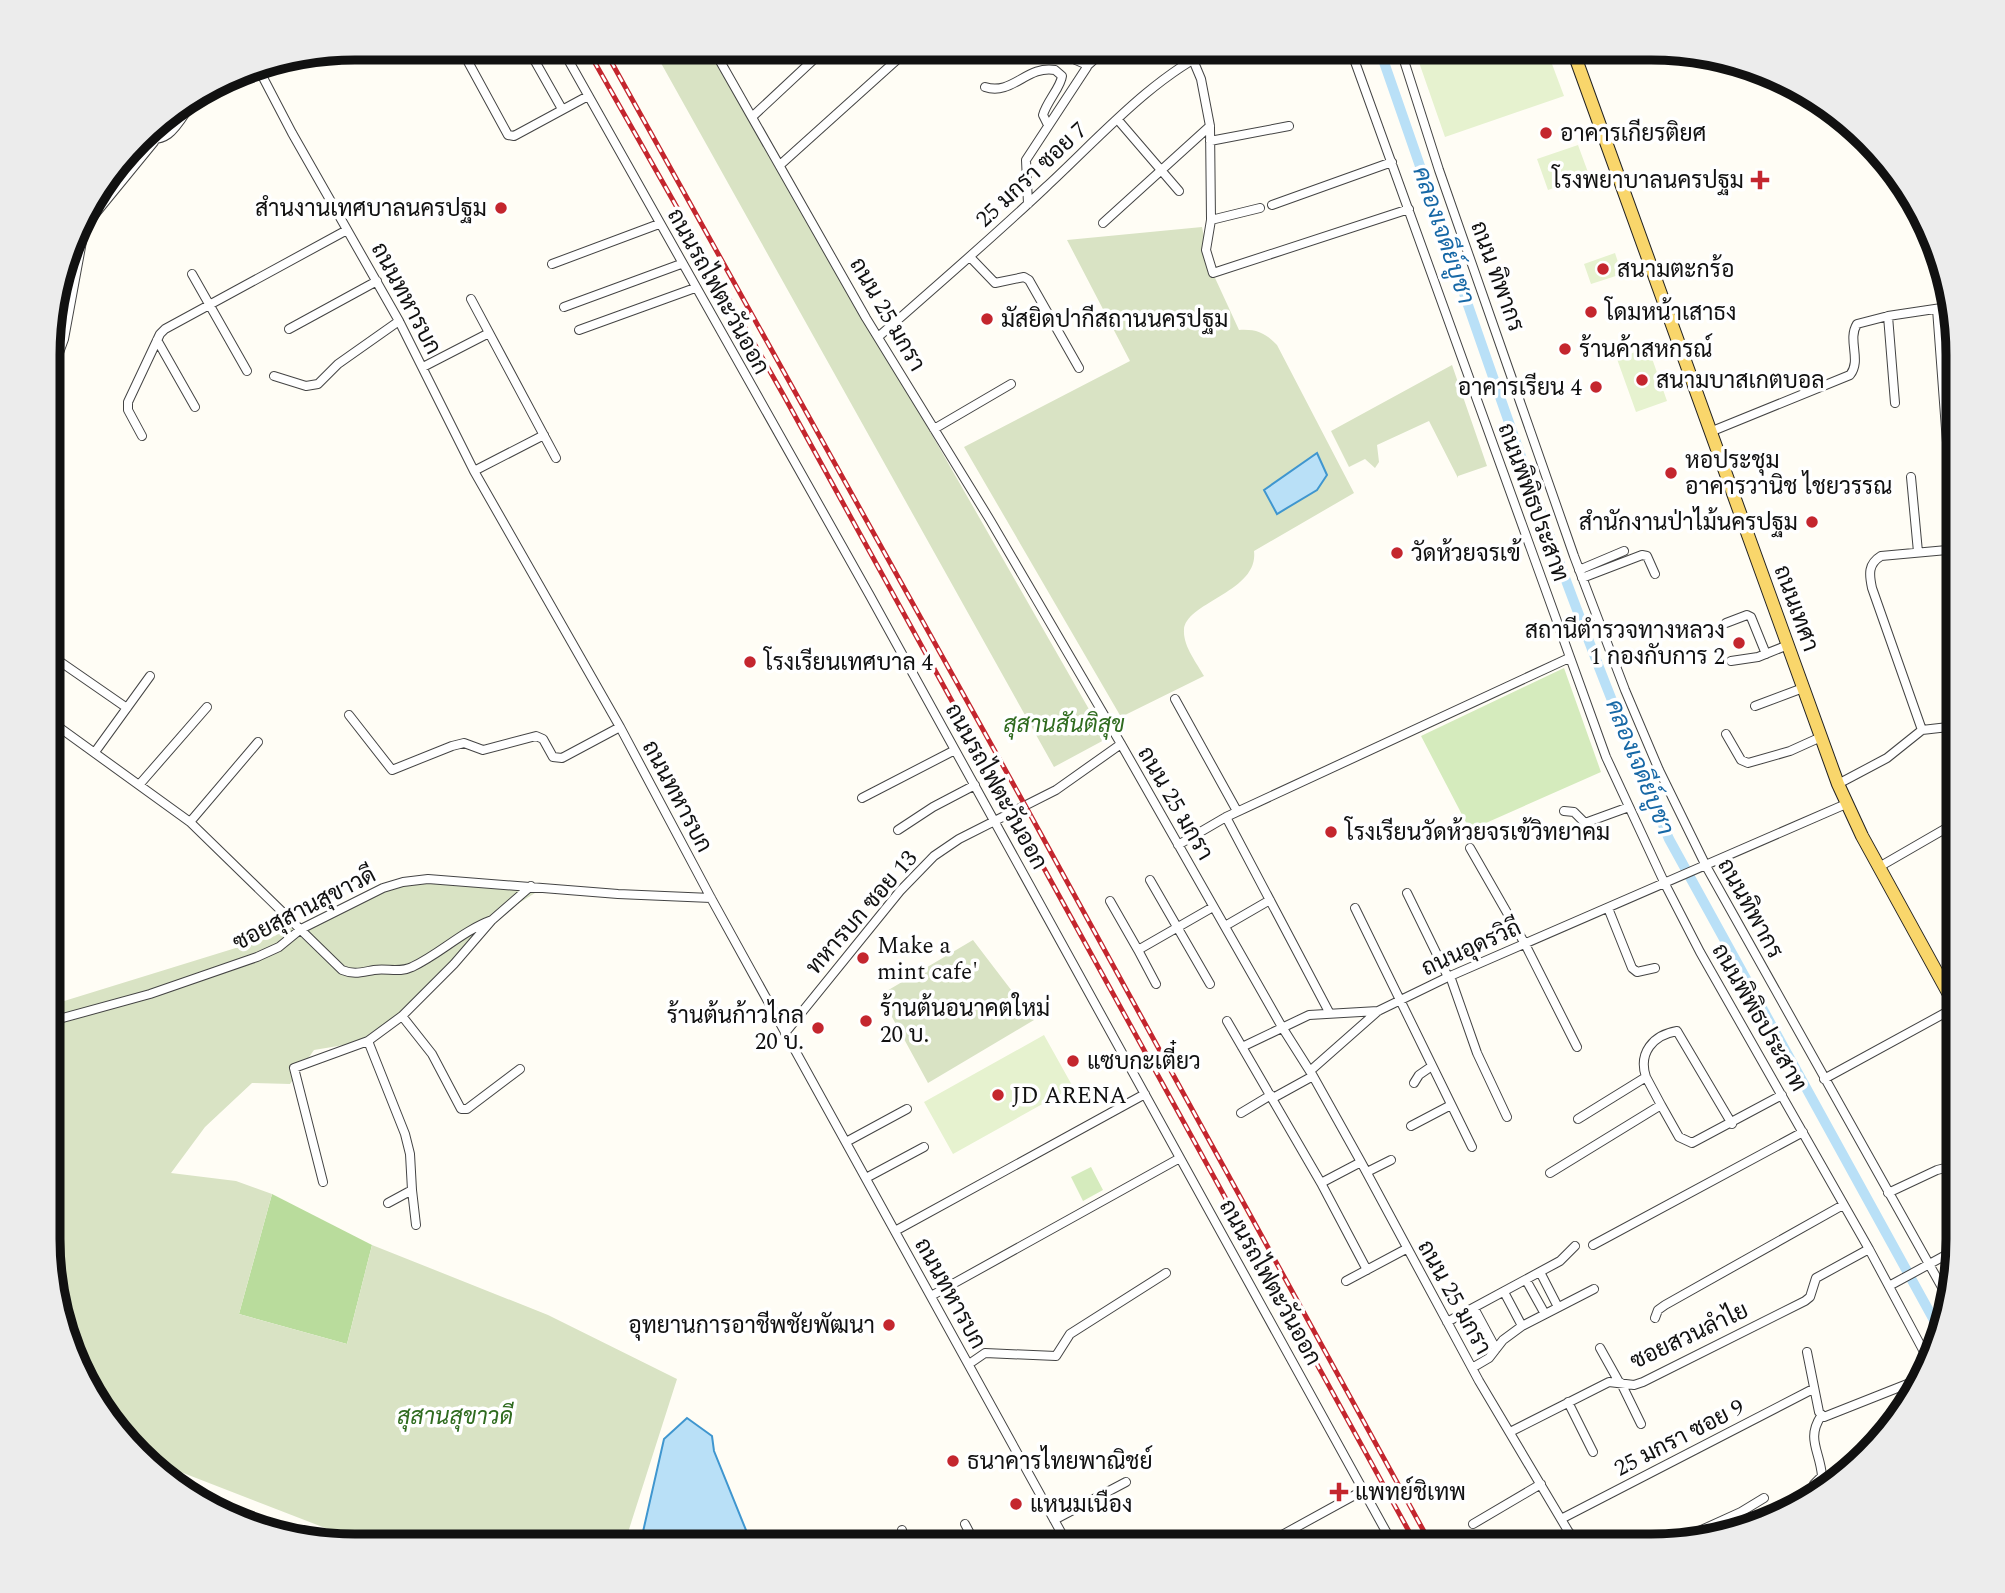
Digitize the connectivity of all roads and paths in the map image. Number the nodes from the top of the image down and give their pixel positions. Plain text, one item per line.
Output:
1 (467, 60) edge
2 (534, 60) edge
3 (568, 60) edge
4 (719, 60) edge
5 (813, 60) edge
6 (897, 60) edge
7 (1074, 60) edge
8 (1094, 60) edge
9 (1190, 60) edge
10 (1193, 60) edge
11 (1354, 60) edge
12 (1404, 60) edge
13 (1576, 60) edge
14 (1087, 66) junction
15 (262, 75) edge
16 (985, 87) dead end
17 (588, 96) junction
18 (562, 109) junction
19 (184, 114) edge
20 (752, 117) junction
21 (1118, 120) junction
22 (1048, 125) junction
23 (1210, 125) junction
24 (1289, 126) dead end
25 (1210, 141) junction
26 (154, 142) joint
27 (1392, 162) junction
28 (780, 165) junction
29 (1161, 170) junction
30 (1179, 191) dead end
31 (1028, 204) junction
32 (1272, 205) dead end
33 (1260, 208) dead end
34 (1409, 209) junction
35 (96, 213) edge
36 (1211, 220) junction
37 (1103, 223) dead end
38 (659, 224) junction
39 (347, 230) junction
40 (82, 241) edge
41 (970, 257) junction
42 (552, 264) dead end
43 (681, 264) junction
44 (192, 274) dead end
45 (377, 281) junction
46 (695, 288) junction
47 (471, 299) dead end
48 (209, 306) junction
49 (564, 307) dead end
50 (1942, 308) edge
51 (1937, 309) junction
52 (1888, 316) junction
53 (399, 321) junction
54 (289, 329) dead end
55 (579, 330) dead end
56 (489, 333) junction
57 (878, 337) junction
58 (157, 340) junction
59 (60, 350) edge
60 (423, 367) junction
61 (1079, 368) dead end
62 (247, 371) dead end
63 (274, 376) dead end
64 (1012, 384) dead end
65 (1895, 403) dead end
66 (195, 407) dead end
67 (1946, 423) edge
68 (934, 429) junction
69 (1710, 432) junction
70 (544, 435) junction
71 (142, 436) dead end
72 (556, 458) dead end
73 (474, 471) junction
74 (1911, 477) dead end
75 (1560, 518) joint
76 (1946, 550) edge
77 (1624, 551) dead end
78 (1918, 552) junction
79 (1655, 573) dead end
80 (1581, 574) junction
81 (1726, 623) dead end
82 (1788, 645) junction
83 (1766, 654) junction
84 (1569, 657) junction
85 (1731, 661) dead end
86 (60, 662) edge
87 (150, 676) dead end
88 (1803, 688) junction
89 (1175, 699) dead end
90 (1755, 706) dead end
91 (207, 707) dead end
92 (127, 708) junction
93 (349, 715) dead end
94 (620, 727) junction
95 (1946, 727) edge
96 (60, 728) edge
97 (1922, 730) junction
98 (1726, 734) dead end
99 (1821, 737) junction
100 (258, 742) dead end
101 (1121, 744) junction
102 (955, 750) junction
103 (95, 752) junction
104 (1838, 784) junction
105 (139, 785) junction
106 (975, 785) junction
107 (862, 797) dead end
108 (1846, 804) junction
109 (1629, 807) junction
110 (1237, 811) junction
111 (1564, 811) dead end
112 (1226, 817) junction
113 (190, 822) junction
114 (995, 822) junction
115 (1946, 828) edge
116 (898, 830) dead end
117 (1178, 845) junction
118 (1469, 848) dead end
119 (1706, 866) junction
120 (1879, 867) junction
121 (1150, 880) dead end
122 (1665, 884) junction
123 (531, 887) junction
124 (1407, 893) dead end
125 (711, 898) junction
126 (1270, 900) junction
127 (1110, 901) dead end
128 (1213, 907) junction
129 (1355, 908) dead end
130 (1608, 908) junction
131 (492, 920) junction
132 (1225, 926) junction
133 (1178, 928) junction
134 (301, 929) junction
135 (1525, 944) junction
136 (1139, 950) junction
137 (1655, 968) dead end
138 (1449, 977) junction
139 (1156, 984) dead end
140 (1210, 984) dead end
141 (1946, 988) edge
142 (1400, 1001) junction
143 (1378, 1011) junction
144 (1329, 1012) junction
145 (1946, 1014) edge
146 (402, 1016) junction
147 (60, 1019) edge
148 (1227, 1021) dead end
149 (1282, 1027) junction
150 (785, 1033) junction
151 (368, 1041) junction
152 (1242, 1047) junction
153 (1577, 1047) dead end
154 (1432, 1066) junction
155 (520, 1069) dead end
156 (1311, 1074) junction
157 (1647, 1077) junction
158 (1824, 1079) junction
159 (1414, 1083) dead end
160 (1144, 1094) junction
161 (1272, 1096) junction
162 (1782, 1096) junction
163 (1451, 1105) junction
164 (1661, 1105) junction
165 (907, 1109) dead end
166 (1241, 1113) dead end
167 (1507, 1117) dead end
168 (1578, 1119) dead end
169 (1732, 1124) junction
170 (1411, 1126) dead end
171 (1803, 1132) junction
172 (846, 1142) junction
173 (924, 1147) dead end
174 (1472, 1147) dead end
175 (1180, 1158) junction
176 (1391, 1160) dead end
177 (1361, 1162) junction
178 (1946, 1168) edge
179 (1367, 1172) junction
180 (1550, 1172) dead end
181 (866, 1178) junction
182 (323, 1182) dead end
183 (1321, 1183) junction
184 (412, 1190) junction
185 (1888, 1193) junction
186 (388, 1203) dead end
187 (1843, 1205) junction
188 (416, 1226) dead end
189 (895, 1231) junction
190 (1593, 1245) dead end
191 (1575, 1246) dead end
192 (1868, 1248) junction
193 (1406, 1249) junction
194 (1945, 1256) edge
195 (1925, 1267) junction
196 (1367, 1270) junction
197 (1540, 1272) junction
198 (1166, 1273) dead end
199 (1526, 1280) junction
200 (1346, 1281) dead end
201 (1892, 1284) junction
202 (1594, 1289) dead end
203 (1941, 1289) edge
204 (1504, 1292) junction
205 (931, 1296) junction
206 (1558, 1307) junction
207 (1474, 1308) junction
208 (1545, 1314) junction
209 (1656, 1318) dead end
210 (1447, 1322) junction
211 (1522, 1326) junction
212 (1600, 1348) dead end
213 (1496, 1349) junction
214 (1924, 1350) edge
215 (1807, 1352) dead end
216 (969, 1364) junction
217 (1472, 1368) junction
218 (1620, 1382) junction
219 (1907, 1384) edge
220 (1813, 1390) junction
221 (1568, 1402) junction
222 (1821, 1416) junction
223 (1640, 1424) dead end
224 (1510, 1432) junction
225 (1593, 1452) dead end
226 (1126, 1482) dead end
227 (1541, 1484) junction
228 (1814, 1484) edge
229 (1364, 1490) junction
230 (1764, 1499) dead end
231 (1561, 1519) junction
232 (1054, 1520) junction
233 (965, 1524) dead end
234 (1473, 1524) dead end
235 (1704, 1529) edge
236 (902, 1530) dead end
237 (1569, 1532) joint
238 (903, 1534) edge
239 (970, 1534) edge
240 (1062, 1534) edge
241 (1284, 1534) edge
242 (1388, 1534) edge
243 (1567, 1534) edge

1 - 18 street
2 - 18 street
3 - 17 street, ถนนรถไฟตะวันออก
4 - 20 street, ถนน 25 มกรา
5 - 20 street
6 - 28 street
7 - 14 street
8 - 14 street
9 - 21 street, 25 มกรา ซอย 7
10 - 23 street
11 - 27 street, ถนนพิพิธประสาท
12 - 75 street, ถนน ทิพากร
13 - 69 main road, ถนนเทศา
14 - 22 street
15 - 39 street, ถนนทหารบก
16 - 22 street
17 - 18 street
17 - 38 street, ถนนรถไฟตะวันออก
19 - 26 street
20 - 28 street, ถนน 25 มกรา
21 - 29 street
21 - 31 street, 25 มกรา ซอย 7
22 - 31 street
23 - 25 street
23 - 29 street
24 - 25 street
25 - 36 street
26 - 35 street
27 - 32 street
27 - 34 street, ถนนพิพิธประสาท
28 - 57 street, ถนน 25 มกรา
29 - 30 street
29 - 37 street
31 - 41 street, 25 มกรา ซอย 7
33 - 36 street
34 - 36 street
34 - 84 street, ถนนพิพิธประสาท
38 - 42 street
38 - 43 street, ถนนรถไฟตะวันออก
39 - 45 street, ถนนทหารบก
39 - 48 street
40 - 59 street
41 - 57 street, 25 มกรา ซอย 7
41 - 61 street
43 - 46 street, ถนนรถไฟตะวันออก
43 - 49 street
44 - 48 street
45 - 53 street, ถนนทหารบก
45 - 54 street
46 - 55 street
46 - 102 street, ถนนรถไฟตะวันออก
47 - 56 street
48 - 58 street
48 - 62 street
50 - 51 street
51 - 52 street
51 - 67 street
52 - 65 street
52 - 69 street
53 - 60 street, ถนนทหารบก
53 - 63 street
56 - 60 street
56 - 70 street
57 - 68 street, ถนน 25 มกรา
58 - 66 street
58 - 71 street
60 - 73 street, ถนนทหารบก
64 - 68 street
68 - 101 street, ถนน 25 มกรา
69 - 82 main road, ถนนเทศา
70 - 72 street
70 - 73 street
73 - 94 street, ถนนทหารบก
74 - 78 street
75 - 80 street, ถนนทิพากร
76 - 78 street
77 - 80 street
78 - 97 street
79 - 80 street
80 - 119 street, ถนนทิพากร
81 - 83 street
82 - 83 street
82 - 88 main road, ถนนเทศา
83 - 85 street
84 - 109 street, ถนนพิพิธประสาท
84 - 110 street
86 - 92 street
87 - 92 street
88 - 90 street
88 - 99 main road, ถนนเทศา
89 - 110 street
91 - 105 street
92 - 103 street
93 - 94 street
94 - 125 street, ถนนทหารบก
95 - 97 street
96 - 103 street
97 - 104 street
98 - 99 street
99 - 104 main road, ถนนเทศา
100 - 113 street
101 - 114 street, ทหารบก ซอย 13
101 - 117 street, ถนน 25 มกรา
102 - 106 street, ถนนรถไฟตะวันออก
102 - 107 street
103 - 105 street
104 - 108 main road, ถนนเทศา
105 - 113 street
106 - 114 street, ถนนรถไฟตะวันออก
106 - 116 street
108 - 119 street, ถนนอุดรวิถี
108 - 120 main road, ถนนเทศา
109 - 111 street
109 - 122 street, ถนนพิพิธประสาท
110 - 112 street
112 - 117 street
112 - 126 street
113 - 134 street
114 - 150 street, ทหารบก ซอย 13
114 - 160 street, ถนนรถไฟตะวันออก
115 - 120 street
117 - 128 street, ถนน 25 มกรา
118 - 135 street
119 - 122 street, ถนนอุดรวิถี
119 - 158 street, ถนนทิพากร
120 - 141 main road, ถนนเทศา
121 - 133 street
122 - 130 street, ถนนอุดรวิถี
122 - 162 street, ถนนพิพิธประสาท
123 - 125 street, ซอยสุสานสุขาวดี
123 - 131 street
123 - 134 street, ซอยสุสานสุขาวดี
124 - 138 street
125 - 150 street, ถนนทหารบก
126 - 132 street
126 - 144 street
127 - 136 street
128 - 132 street, ถนน 25 มกรา
128 - 133 street
129 - 142 street
130 - 135 street, ถนนอุดรวิถี
130 - 137 street
131 - 134 street
131 - 146 street
132 - 149 street, ถนน 25 มกรา
133 - 136 street
133 - 140 street
134 - 147 street, ซอยสุสานสุขาวดี
135 - 138 street, ถนนอุดรวิถี
135 - 153 street
136 - 139 street
138 - 142 street, ถนนอุดรวิถี
138 - 167 street
142 - 143 street, ถนนอุดรวิถี
142 - 154 street
143 - 144 street
143 - 156 street, ถนนอุดรวิถี
144 - 149 street
145 - 158 street
146 - 151 street
146 - 155 street
148 - 152 street
149 - 152 street
149 - 156 street, ถนน 25 มกรา
150 - 172 street, ถนนทหารบก
151 - 182 street
151 - 184 street
152 - 161 street
154 - 159 street
154 - 163 street
156 - 161 street, ถนนอุดรวิถี
156 - 177 street, ถนน 25 มกรา
157 - 164 street
157 - 168 street
157 - 169 street
158 - 185 street, ถนนทิพากร
160 - 175 street, ถนนรถไฟตะวันออก
160 - 189 street
161 - 166 street, ถนนอุดรวิถี
161 - 183 street
162 - 169 street
162 - 171 street, ถนนพิพิธประสาท
163 - 170 street
163 - 174 street
164 - 169 street
164 - 180 street
165 - 172 street
171 - 187 street, ถนนพิพิธประสาท
171 - 190 street
172 - 181 street, ถนนทหารบก
173 - 181 street
175 - 205 street
175 - 229 street, ถนนรถไฟตะวันออก
176 - 179 street
177 - 179 street, ถนน 25 มกรา
177 - 183 street
178 - 185 street
179 - 193 street, ถนน 25 มกรา
181 - 189 street, ถนนทหารบก
183 - 196 street
184 - 186 street
184 - 188 street
185 - 195 street, ถนนทิพากร
187 - 192 street, ถนนพิพิธประสาท
187 - 209 street
189 - 205 street, ถนนทหารบก
191 - 197 street
192 - 201 street, ถนนพิพิธประสาท
192 - 218 street, ซอยสวนลำไย
193 - 196 street
193 - 210 street, ถนน 25 มกรา
194 - 195 street
195 - 201 street
195 - 203 street, ถนนทิพากร
196 - 200 street
197 - 199 street
197 - 206 street
198 - 216 street
199 - 204 street
199 - 208 street
201 - 214 street, ถนนพิพิธประสาท
202 - 206 street
204 - 207 street
204 - 211 street
205 - 216 street, ถนนทหารบก
206 - 208 street
207 - 210 street
207 - 213 street
208 - 211 street
210 - 217 street, ถนน 25 มกรา
211 - 213 street
212 - 218 street
213 - 217 street
215 - 220 street
216 - 232 street, ถนนทหารบก
217 - 224 street, ถนน 25 มกรา
218 - 221 street, ซอยสวนลำไย
218 - 223 street
219 - 222 street
220 - 222 street
220 - 231 street, 25 มกรา ซอย 9
221 - 224 street, ซอยสวนลำไย
221 - 225 street
222 - 228 street
224 - 227 street, ถนน 25 มกรา
226 - 232 street
227 - 231 street, ถนน 25 มกรา
227 - 234 street
229 - 241 street
229 - 242 street, ถนนรถไฟตะวันออก
230 - 235 street
231 - 237 street, ถนน 25 มกรา
232 - 240 street, ถนนทหารบก
233 - 239 street
236 - 238 street
237 - 243 street

